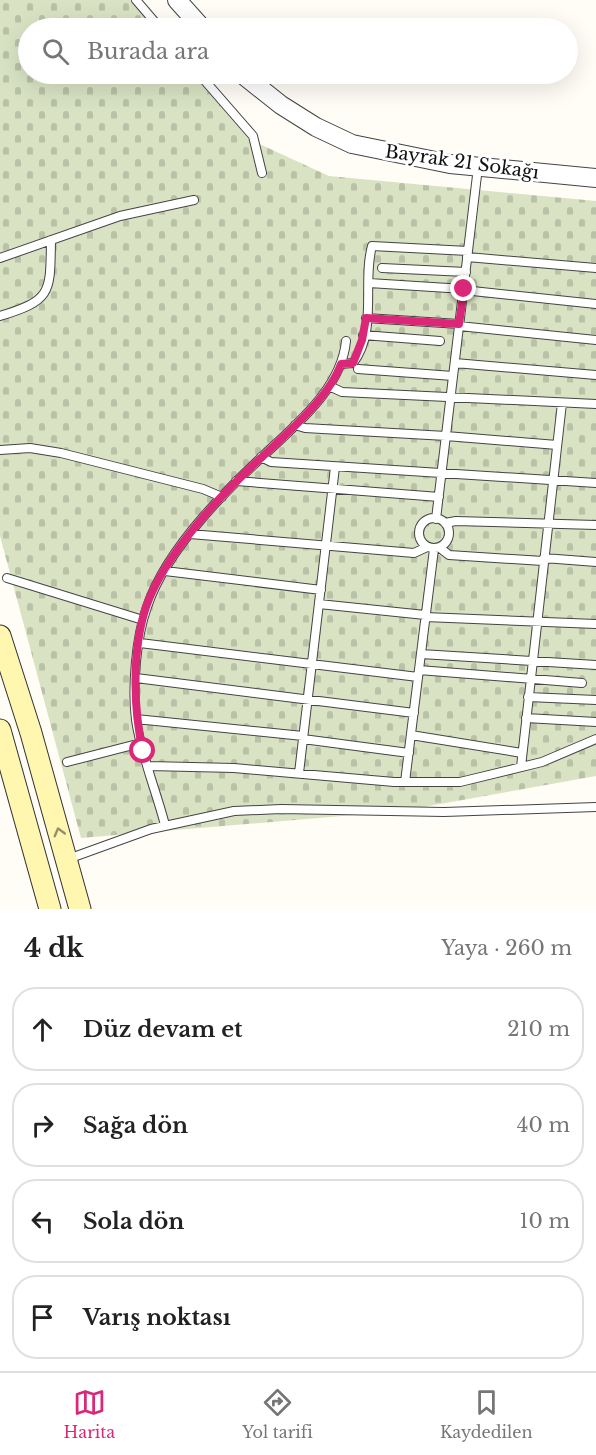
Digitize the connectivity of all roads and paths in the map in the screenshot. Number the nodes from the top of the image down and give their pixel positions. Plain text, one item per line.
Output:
1 (136, 0) edge
2 (177, 0) edge
3 (151, 18) edge
4 (193, 18) edge
5 (208, 84) edge
6 (256, 84) edge
7 (478, 167) junction
8 (262, 173) dead end
9 (596, 178) edge
10 (195, 200) dead end
11 (51, 240) junction
12 (468, 254) junction
13 (0, 258) edge
14 (382, 268) dead end
15 (596, 268) edge
16 (466, 272) junction
17 (369, 283) junction
18 (464, 290) junction
19 (596, 304) edge
20 (0, 316) edge
21 (366, 318) junction
22 (459, 325) junction
23 (363, 336) junction
24 (596, 340) edge
25 (346, 341) dead end
26 (440, 341) dead end
27 (455, 363) junction
28 (341, 364) junction
29 (358, 369) dead end
30 (596, 375) edge
31 (453, 376) junction
32 (329, 386) junction
33 (450, 399) junction
34 (562, 403) junction
35 (596, 404) edge
36 (294, 425) junction
37 (446, 436) junction
38 (557, 445) junction
39 (0, 450) edge
40 (261, 457) junction
41 (335, 467) junction
42 (441, 474) junction
43 (236, 481) junction
44 (552, 481) junction
45 (596, 483) edge
46 (332, 490) junction
47 (222, 497) junction
48 (439, 497) junction
49 (436, 519) junction
50 (445, 523) junction
51 (548, 523) junction
52 (596, 525) edge
53 (190, 534) junction
54 (326, 546) junction
55 (434, 548) junction
56 (544, 560) junction
57 (596, 562) edge
58 (165, 571) junction
59 (7, 578) dead end
60 (321, 590) junction
61 (319, 604) junction
62 (425, 616) junction
63 (143, 620) junction
64 (537, 620) junction
65 (596, 624) edge
66 (0, 636) edge
67 (140, 643) junction
68 (421, 654) junction
69 (532, 660) junction
70 (312, 664) junction
71 (596, 665) edge
72 (418, 674) junction
73 (136, 678) junction
74 (530, 678) junction
75 (582, 683) dead end
76 (528, 697) junction
77 (308, 699) junction
78 (596, 700) edge
79 (414, 713) junction
80 (526, 718) junction
81 (136, 719) junction
82 (596, 722) edge
83 (0, 730) edge
84 (411, 735) junction
85 (303, 738) junction
86 (596, 739) edge
87 (141, 743) junction
88 (409, 753) junction
89 (522, 753) junction
90 (67, 762) dead end
91 (149, 766) junction
92 (521, 767) junction
93 (299, 773) junction
94 (405, 782) junction
95 (596, 807) edge
96 (165, 825) junction
97 (67, 860) junction
98 (50, 909) edge
99 (80, 909) edge

1 - 3 lane
2 - 4 street
5 - 8 lane
6 - 7 street, Bayrak 21 Sokağı
7 - 9 street, Bayrak 21 Sokağı
7 - 12 lane
10 - 11 lane
11 - 13 lane
11 - 20 lane
12 - 15 lane
12 - 16 lane
12 - 17 lane
14 - 16 lane
16 - 18 lane
17 - 18 lane
17 - 21 lane
18 - 19 lane
18 - 22 lane
21 - 22 lane
21 - 23 lane
22 - 24 lane
22 - 27 lane
23 - 26 lane
23 - 28 lane
25 - 28 lane
27 - 30 lane
27 - 31 lane
28 - 32 lane
29 - 31 lane
31 - 33 lane
32 - 33 lane
32 - 36 lane
33 - 34 lane
33 - 37 lane
34 - 35 lane
34 - 38 lane
36 - 37 lane
36 - 40 lane
37 - 38 lane
37 - 42 lane
38 - 44 lane
39 - 47 lane
40 - 41 lane
40 - 43 lane
41 - 42 lane
41 - 46 lane
42 - 44 lane
42 - 48 lane
43 - 46 lane
43 - 47 lane
44 - 45 lane
44 - 51 lane
46 - 48 lane
46 - 54 lane
47 - 53 lane
48 - 49 lane
49 - 50 lane
49 - 55 lane
50 - 51 lane
50 - 55 lane
51 - 52 lane
51 - 56 lane
53 - 54 lane
53 - 58 lane
54 - 55 lane
54 - 60 lane
55 - 56 lane
55 - 62 lane
56 - 57 lane
56 - 64 lane
58 - 60 lane
58 - 63 lane
59 - 63 lane
60 - 61 lane
61 - 62 lane
61 - 70 lane
62 - 64 lane
62 - 68 lane
63 - 67 lane
64 - 65 lane
64 - 69 lane
97 -> 66 main road
67 - 70 lane
67 - 73 lane
68 - 69 lane
68 - 72 lane
69 - 71 lane
69 - 74 lane
70 - 72 lane
70 - 77 lane
72 - 74 lane
72 - 79 lane
73 - 77 lane
73 - 81 lane
74 - 75 lane
74 - 76 lane
76 - 78 lane
76 - 80 lane
77 - 79 lane
77 - 85 lane
79 - 84 lane
80 - 82 lane
80 - 89 lane
81 - 85 lane
81 - 87 lane
83 - 98 main road
84 - 88 lane
84 - 89 lane
85 - 88 lane
85 - 93 lane
86 - 92 lane
87 - 90 lane
87 - 91 lane
88 - 94 lane
89 - 92 lane
91 - 93 lane
91 - 96 lane
92 - 94 lane
93 - 94 lane
95 - 96 lane
96 - 97 lane
97 - 99 main road

